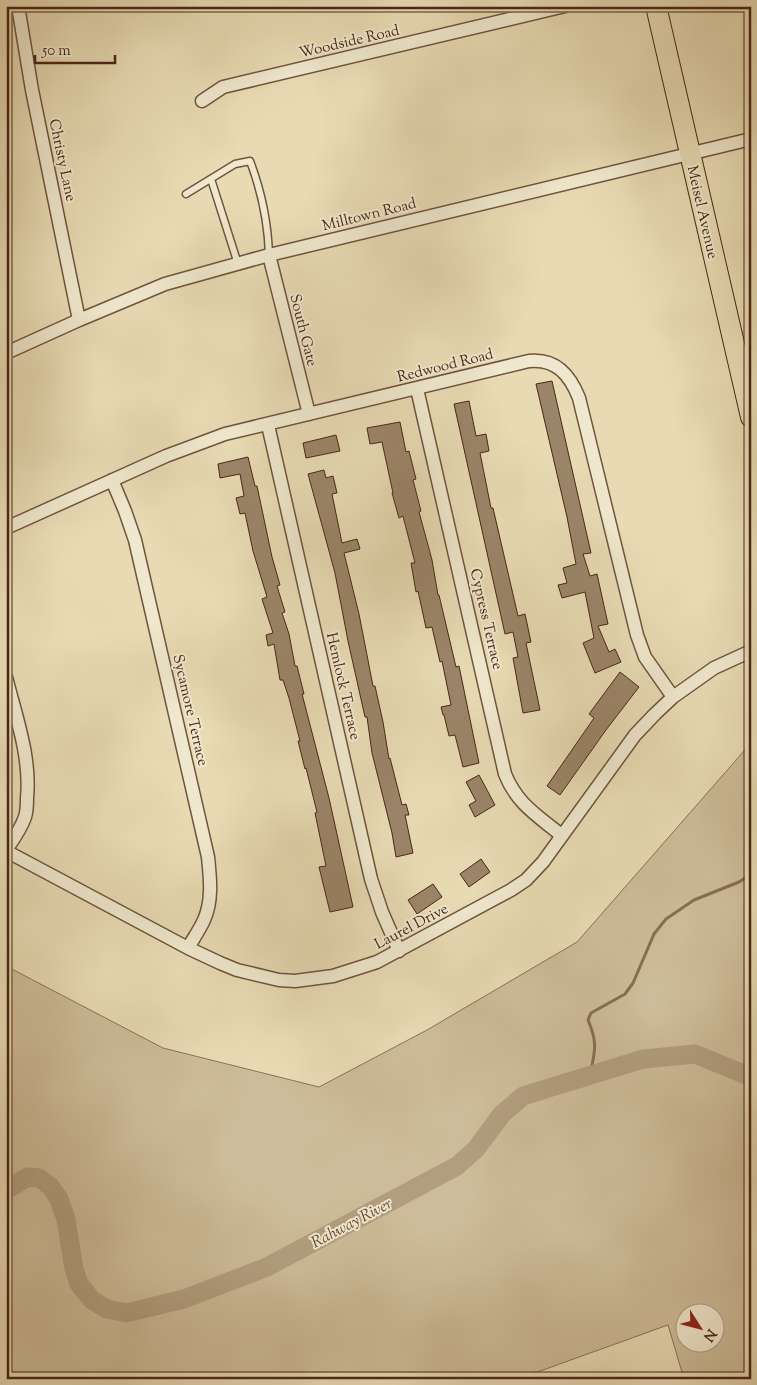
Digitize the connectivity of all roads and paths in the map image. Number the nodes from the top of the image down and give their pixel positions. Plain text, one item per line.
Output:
1 (18, 6) edge
2 (565, 6) edge
3 (656, 6) edge
4 (202, 102) dead end
5 (751, 139) edge
6 (689, 154) junction
7 (211, 180) junction
8 (186, 194) dead end
9 (269, 255) junction
10 (238, 264) junction
11 (79, 320) junction
12 (6, 353) edge
13 (417, 389) junction
14 (308, 414) junction
15 (751, 417) edge
16 (268, 425) junction
17 (112, 480) junction
18 (6, 528) edge
19 (751, 651) edge
20 (6, 678) edge
21 (673, 697) junction
22 (561, 835) junction
23 (6, 851) edge
24 (188, 948) junction
25 (399, 951) junction

1 - 11 street, Christy Lane
2 - 4 street, Woodside Road
3 - 6 main road, Meisel Avenue
5 - 6 street, Milltown Road
6 - 9 street, Milltown Road
6 - 15 main road, Meisel Avenue
7 - 8 lane
7 - 9 lane
7 - 10 lane
9 - 10 street, Milltown Road
9 - 14 street, South Gate
10 - 11 street, Milltown Road
11 - 12 street, Milltown Road
13 - 14 street, Redwood Road
13 - 21 street, Redwood Road
13 - 22 street, Cypress Terrace
14 - 16 street, Redwood Road
16 - 17 street, Redwood Road
16 - 25 street, Hemlock Terrace
17 - 18 street, Redwood Road
17 - 24 street, Sycamore Terrace
19 - 21 street, Laurel Drive
20 - 23 street
21 - 22 street, Laurel Drive
22 - 25 street, Laurel Drive
23 - 24 street, Laurel Drive
24 - 25 street, Laurel Drive

